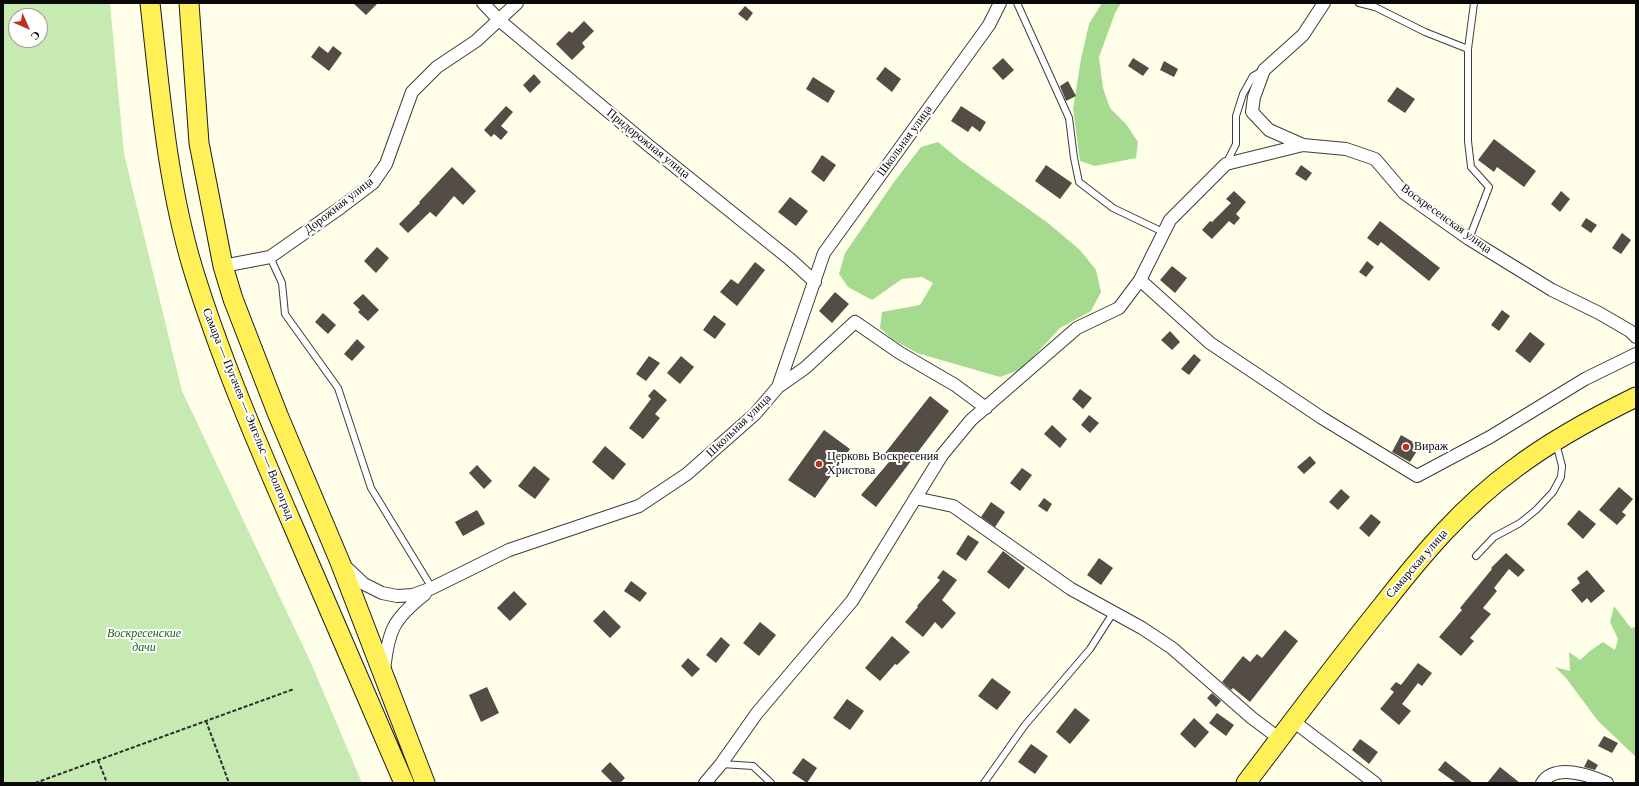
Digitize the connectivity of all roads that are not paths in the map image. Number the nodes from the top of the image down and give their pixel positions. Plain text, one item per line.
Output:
1 (150, 3) edge
2 (189, 3) edge
3 (483, 3) edge
4 (517, 3) edge
5 (1000, 3) edge
6 (1017, 3) edge
7 (1324, 3) edge
8 (1359, 3) edge
9 (1474, 3) edge
10 (499, 20) junction
11 (1468, 49) junction
12 (1264, 70) junction
13 (1303, 145) junction
14 (1226, 164) junction
15 (1163, 232) junction
16 (1469, 239) junction
17 (270, 257) junction
18 (223, 266) junction
19 (1140, 280) junction
20 (815, 282) junction
21 (1636, 338) edge
22 (1636, 354) edge
23 (778, 387) junction
24 (1636, 398) edge
25 (986, 408) junction
26 (1555, 441) junction
27 (914, 498) junction
28 (1476, 556) dead end
29 (340, 562) junction
30 (432, 588) junction
31 (1113, 613) junction
32 (384, 675) junction
33 (1293, 721) junction
34 (1280, 739) junction
35 (721, 764) junction
36 (1544, 780) edge
37 (404, 783) edge
38 (425, 783) edge
39 (705, 783) edge
40 (771, 783) edge
41 (984, 783) edge
42 (1246, 783) edge
43 (1375, 783) edge
44 (1607, 783) edge

1 - 37 main road, Самара — Пугачев — Энгельс — Волгоград
2 - 18 main road
3 - 10 street, Придорожная улица
4 - 10 street, Дорожная улица
5 - 20 street, Школьная улица
6 - 15 lane
7 - 12 street
8 - 11 lane
9 - 11 lane
10 - 17 street, Дорожная улица
10 - 20 street, Придорожная улица
11 - 16 lane
12 - 13 street, Воскресенская улица
12 - 14 lane
13 - 14 street
13 - 16 street, Воскресенская улица
14 - 15 street
15 - 19 street
16 - 21 street, Воскресенская улица
17 - 18 street, Дорожная улица
17 - 30 lane
18 - 29 main road
19 - 22 street
19 - 25 street
20 - 23 street, Школьная улица
23 - 25 street
23 - 30 street, Школьная улица
24 - 26 main road, Самарская улица
25 - 27 street
26 - 28 lane
26 - 33 main road, Самарская улица
27 - 31 street
27 - 35 street
29 - 30 street, Школьная улица
29 - 32 main road
30 - 32 street
31 - 34 street
31 - 41 lane
32 - 38 main road
33 - 34 main road, Самарская улица
33 - 43 street
34 - 42 main road, Самарская улица
35 - 39 street
35 - 40 lane
36 - 44 street

